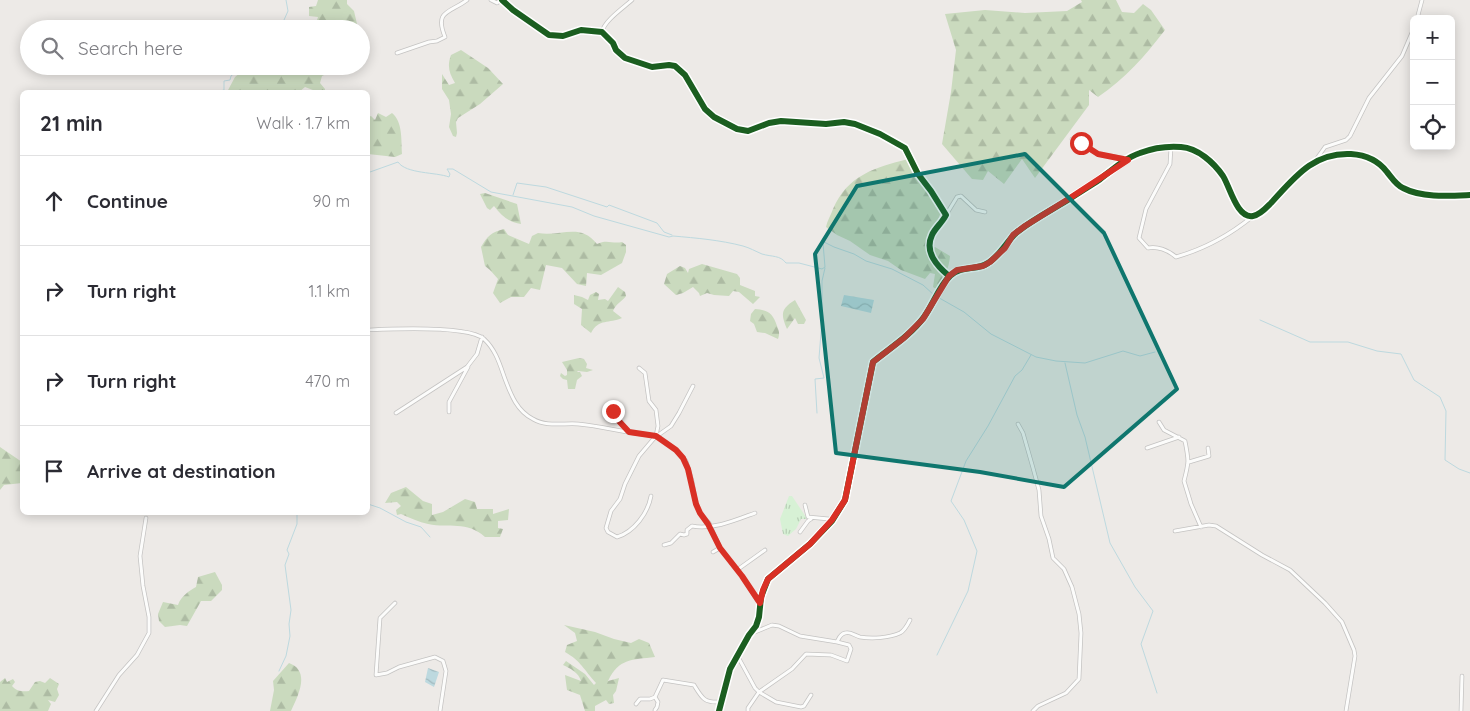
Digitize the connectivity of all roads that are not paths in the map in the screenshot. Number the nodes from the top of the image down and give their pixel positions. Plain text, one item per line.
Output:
1 (467, 0) edge
2 (491, 0) edge
3 (501, 0) edge
4 (632, 0) edge
5 (1422, 0) edge
6 (1418, 15) edge
7 (602, 32) junction
8 (1410, 37) edge
9 (397, 53) dead end
10 (1072, 138) dead end
11 (1171, 147) junction
12 (1128, 160) junction
13 (1315, 161) junction
14 (1470, 195) edge
15 (985, 212) dead end
16 (946, 216) junction
17 (1253, 216) junction
18 (949, 276) junction
19 (370, 330) edge
20 (482, 337) junction
21 (470, 364) junction
22 (639, 368) dead end
23 (693, 386) dead end
24 (612, 410) dead end
25 (449, 412) dead end
26 (396, 413) dead end
27 (1159, 422) dead end
28 (1018, 424) dead end
29 (629, 432) junction
30 (656, 436) junction
31 (1179, 437) junction
32 (1147, 448) dead end
33 (1208, 448) dead end
34 (1189, 462) junction
35 (651, 496) dead end
36 (805, 506) dead end
37 (755, 513) dead end
38 (146, 518) dead end
39 (812, 518) junction
40 (832, 520) junction
41 (710, 526) junction
42 (1200, 527) junction
43 (1175, 531) dead end
44 (800, 532) dead end
45 (664, 546) dead end
46 (720, 548) junction
47 (765, 550) dead end
48 (713, 552) dead end
49 (737, 570) junction
50 (395, 603) dead end
51 (760, 603) junction
52 (910, 620) dead end
53 (749, 635) junction
54 (836, 642) junction
55 (737, 655) junction
56 (1462, 676) dead end
57 (759, 692) junction
58 (811, 695) dead end
59 (655, 697) junction
60 (720, 702) junction
61 (636, 704) dead end
62 (655, 710) edge
63 (96, 711) edge
64 (440, 711) edge
65 (719, 711) edge
66 (748, 711) edge
67 (1033, 711) edge
68 (1346, 711) edge
69 (1461, 711) edge

1 - 9 street
2 - 3 street
3 - 7 street
4 - 7 street
5 - 6 street
7 - 16 street
8 - 13 street
10 - 12 street
11 - 12 street
11 - 17 street
11 - 17 street
12 - 18 street
13 - 14 street
13 - 17 street
15 - 16 street
16 - 18 street
18 - 40 street
19 - 20 street
20 - 21 street
20 - 29 street
21 - 25 street
21 - 26 street
22 - 30 street
23 - 30 street
24 - 29 street
27 - 31 street
28 - 67 street
29 - 30 street
30 - 35 street
30 - 41 street
31 - 32 street
31 - 34 street
33 - 34 street
34 - 42 street
36 - 39 street
37 - 41 street
38 - 63 street
39 - 40 street
39 - 44 street
40 - 51 street
41 - 45 street
41 - 46 street
42 - 43 street
42 - 68 street
46 - 48 street
46 - 49 street
47 - 49 street
49 - 51 street
50 - 64 street
51 - 53 street
52 - 54 street
53 - 54 street
53 - 55 street
54 - 57 street
55 - 57 street
55 - 60 street
56 - 69 street
57 - 58 street
57 - 66 street
59 - 60 street
59 - 61 street
59 - 62 street
60 - 65 street

